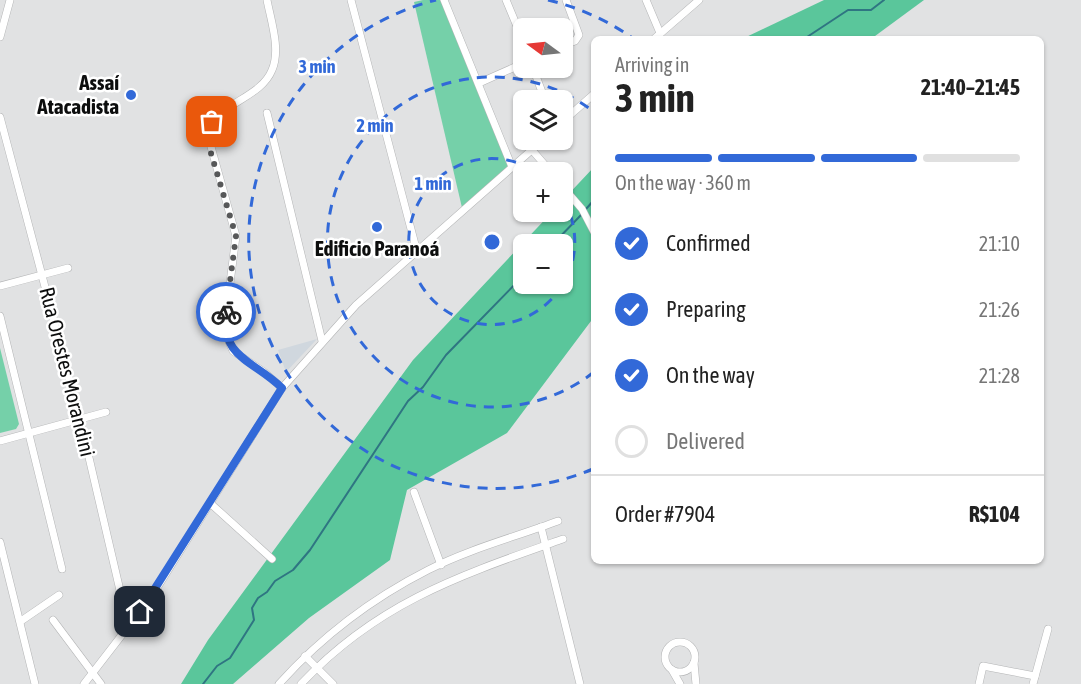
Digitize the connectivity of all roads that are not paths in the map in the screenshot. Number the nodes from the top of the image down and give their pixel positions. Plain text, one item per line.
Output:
1 (10, 0) edge
2 (267, 0) edge
3 (351, 0) edge
4 (444, 0) edge
5 (506, 0) edge
6 (566, 0) edge
7 (646, 0) edge
8 (699, 0) edge
9 (513, 18) edge
10 (573, 18) edge
11 (573, 19) edge
12 (0, 35) edge
13 (657, 36) edge
14 (573, 42) edge
15 (513, 68) edge
16 (479, 83) junction
17 (591, 97) edge
18 (573, 112) edge
19 (267, 113) dead end
20 (0, 117) edge
21 (532, 150) joint
22 (542, 162) edge
23 (512, 167) junction
24 (573, 198) edge
25 (591, 226) edge
26 (417, 252) junction
27 (68, 268) dead end
28 (42, 276) junction
29 (0, 286) edge
30 (0, 316) edge
31 (322, 341) junction
32 (282, 388) junction
33 (106, 412) dead end
34 (80, 419) junction
35 (27, 433) junction
36 (0, 441) edge
37 (414, 492) dead end
38 (210, 503) junction
39 (558, 521) dead end
40 (541, 527) junction
41 (563, 538) dead end
42 (0, 542) edge
43 (545, 545) junction
44 (272, 559) dead end
45 (441, 565) junction
46 (62, 569) dead end
47 (59, 595) dead end
48 (21, 621) junction
49 (53, 621) dead end
50 (129, 628) junction
51 (1048, 629) dead end
52 (305, 656) junction
53 (694, 663) junction
54 (317, 668) junction
55 (672, 669) junction
56 (93, 675) junction
57 (1035, 676) junction
58 (35, 684) edge
59 (84, 684) edge
60 (101, 684) edge
61 (279, 684) edge
62 (301, 684) edge
63 (333, 684) edge
64 (580, 684) edge
65 (680, 684) edge
66 (696, 684) edge
67 (979, 684) edge
68 (1033, 684) edge

1 - 12 street
2 - 32 street
3 - 26 street
4 - 16 street
5 - 9 street
6 - 10 street
7 - 13 street
8 - 13 street
11 - 14 street
15 - 16 street
16 - 23 street
17 - 18 street
19 - 31 street
20 - 28 street, Rua Orestes Morandini
21 - 22 street
21 - 23 street
23 - 26 street
24 - 25 street
26 - 31 street
27 - 28 street
28 - 29 street
28 - 34 street, Rua Orestes Morandini
30 - 35 street
31 - 32 street
32 - 38 street
33 - 34 street
34 - 35 street
34 - 50 street, Rua Orestes Morandini
35 - 36 street
35 - 46 street
37 - 45 street
38 - 44 street
38 - 50 street
39 - 40 street
40 - 43 street
40 - 45 street
41 - 43 street
42 - 48 street
43 - 54 street
43 - 64 street
45 - 52 street
47 - 48 street
48 - 58 street
49 - 56 street
50 - 56 street
51 - 57 street
52 - 54 street
52 - 61 street
53 - 55 street
53 - 55 street
53 - 66 street
54 - 62 street
54 - 63 street
55 - 65 street
56 - 59 street
56 - 60 street
57 - 67 street
57 - 68 street

